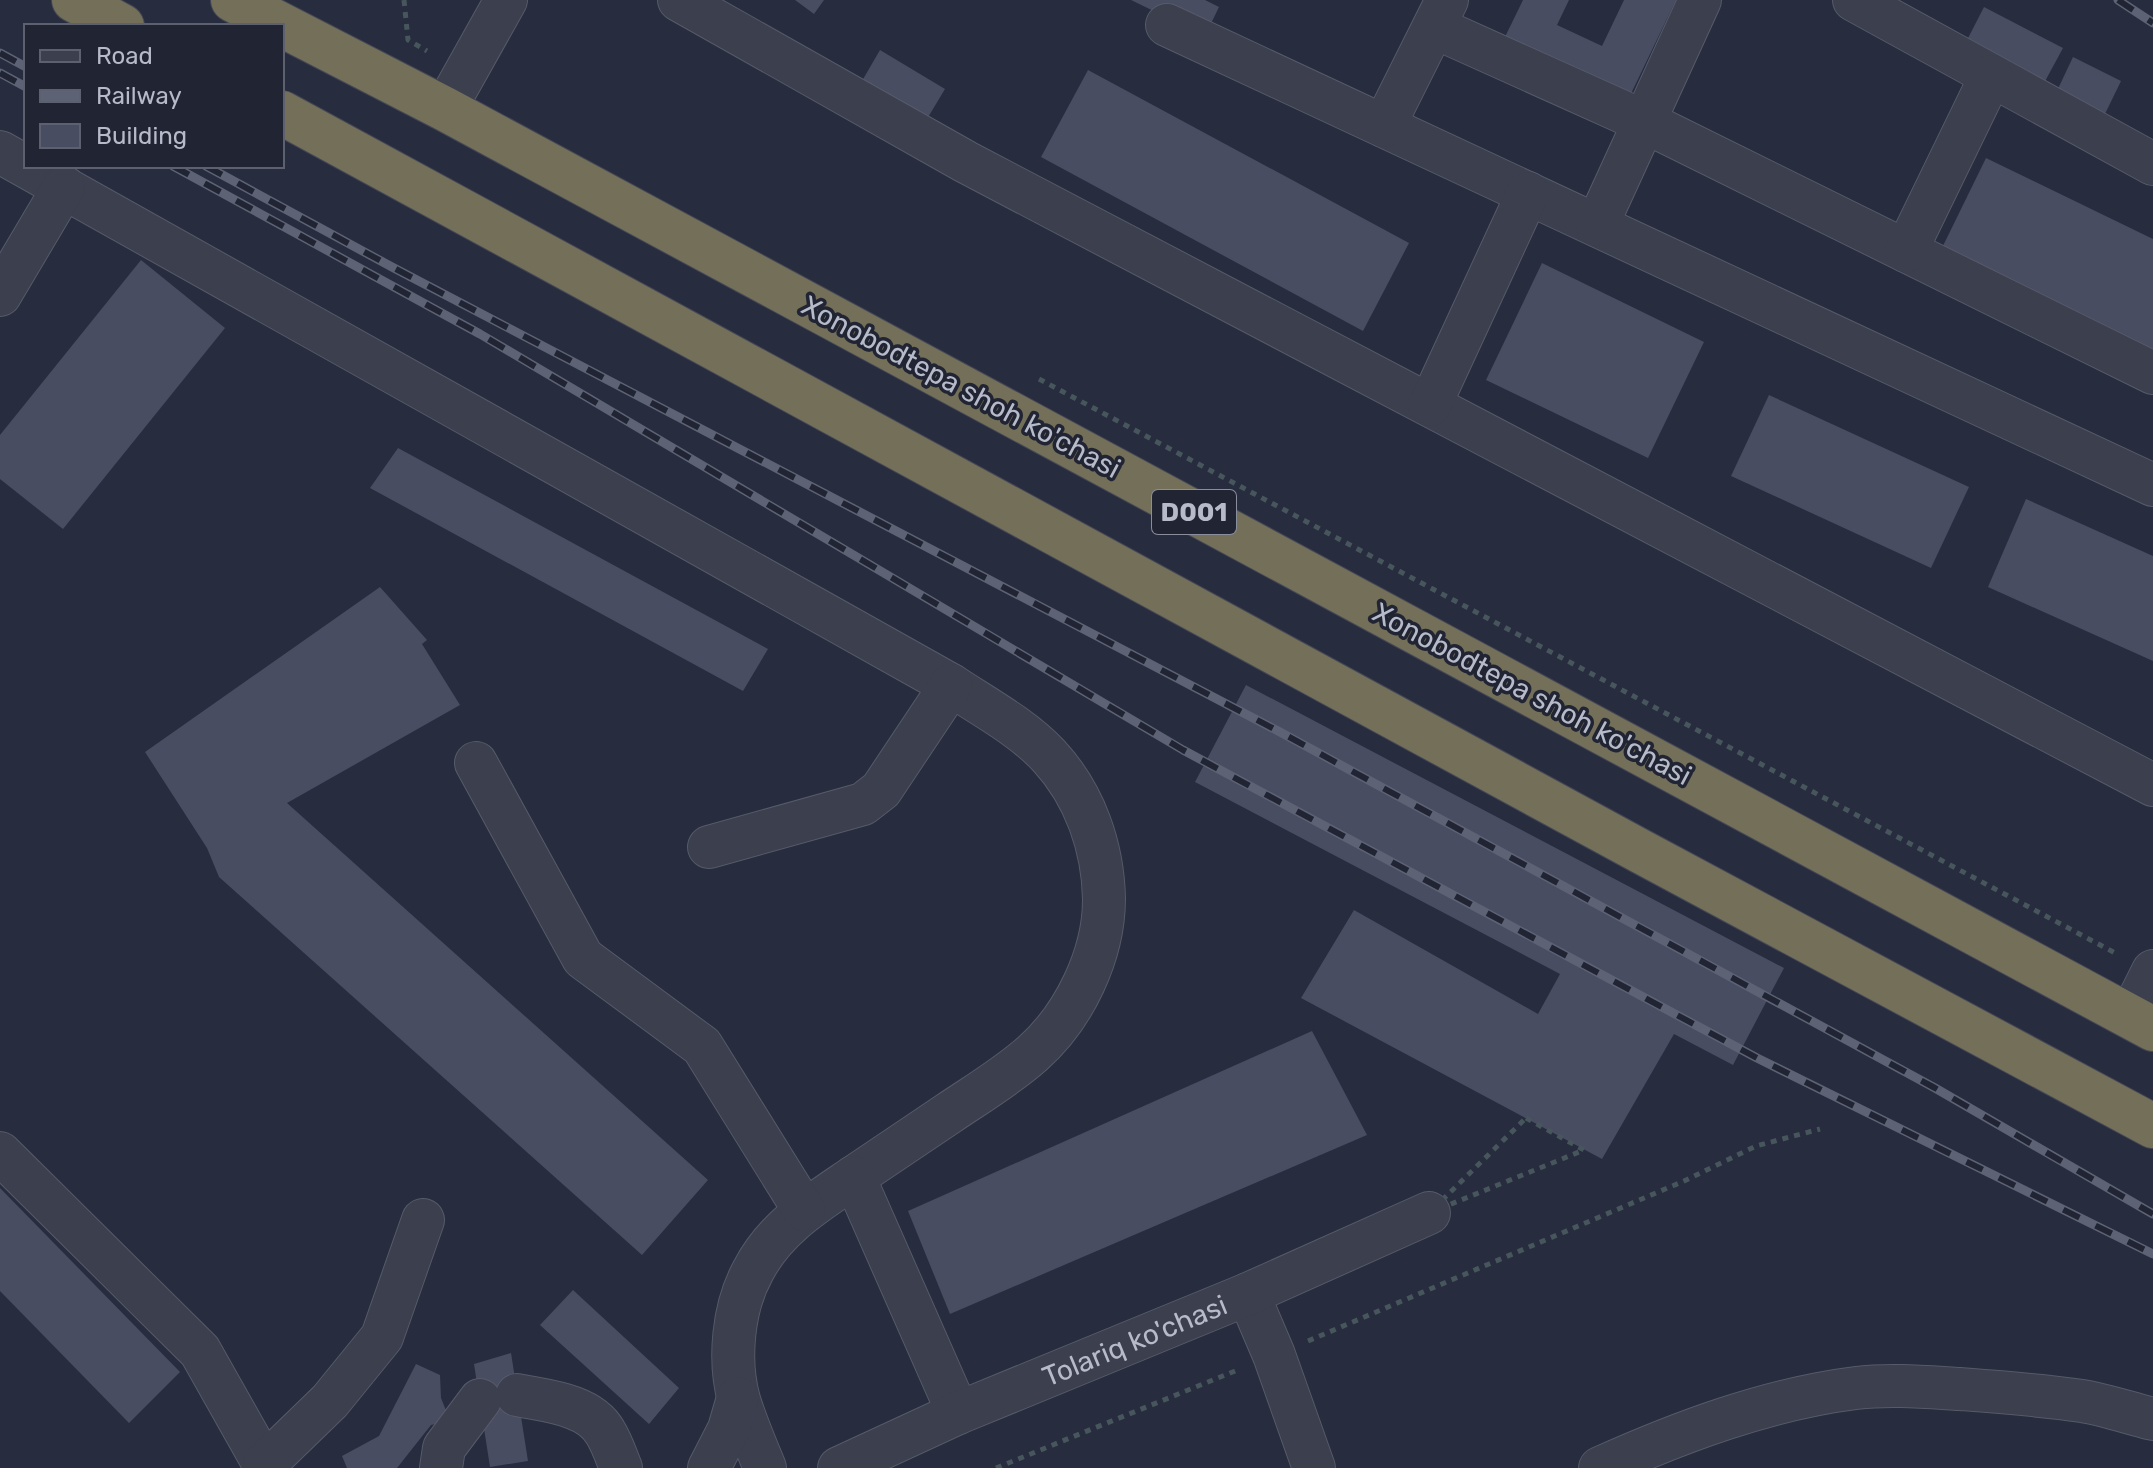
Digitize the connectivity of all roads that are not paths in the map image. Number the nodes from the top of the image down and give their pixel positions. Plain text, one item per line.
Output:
1 (74, 0) edge
2 (233, 0) edge
3 (506, 0) edge
4 (679, 0) edge
5 (1700, 0) edge
6 (1854, 0) edge
7 (1440, 13) edge
8 (118, 24) edge
9 (280, 24) edge
10 (1167, 25) dead end
11 (284, 26) edge
12 (1991, 76) junction
13 (445, 109) junction
14 (284, 114) edge
15 (1645, 122) junction
16 (1384, 126) junction
17 (0, 152) edge
18 (2153, 164) edge
19 (24, 165) edge
20 (29, 168) edge
21 (64, 187) junction
22 (1528, 193) junction
23 (1597, 225) junction
24 (1906, 251) junction
25 (0, 295) edge
26 (2153, 373) edge
27 (1430, 405) junction
28 (2153, 485) edge
29 (951, 685) junction
30 (476, 763) dead end
31 (2153, 785) edge
32 (709, 847) dead end
33 (2152, 972) edge
34 (2141, 1023) edge
35 (2153, 1126) edge
36 (0, 1153) edge
37 (854, 1177) junction
38 (804, 1210) junction
39 (1429, 1213) road end
40 (423, 1220) dead end
41 (1248, 1294) junction
42 (738, 1398) junction
43 (958, 1413) junction
44 (2153, 1419) edge
45 (265, 1466) edge
46 (441, 1468) edge
47 (621, 1468) edge
48 (709, 1468) edge
49 (765, 1468) edge
50 (839, 1468) edge
51 (1314, 1468) edge
52 (1600, 1468) edge

1 - 8 highway
2 - 9 highway, Xonobodtepa shoh ko'chasi / D001
3 - 13 street
4 - 27 street
5 - 15 street
6 - 12 street
7 - 15 street
7 - 16 street
10 - 16 street
11 - 13 highway, Xonobodtepa shoh ko'chasi / D001
12 - 18 street
12 - 24 street
13 - 34 highway, Xonobodtepa shoh ko'chasi / D001
14 - 35 highway
15 - 23 street
15 - 24 street
16 - 22 street
17 - 19 street
20 - 21 street
21 - 25 street
21 - 29 street
22 - 23 street
22 - 27 street
23 - 28 street
24 - 26 street
27 - 31 street
29 - 32 street
29 - 37 street
30 - 38 street
33 - 34 street
36 - 45 street
37 - 38 street
37 - 43 street
38 - 42 street
39 - 41 street, Tolariq ko'chasi
40 - 45 street
41 - 43 street, Tolariq ko'chasi
41 - 51 street
42 - 48 street
42 - 49 street
43 - 50 street, Tolariq ko'chasi
44 - 52 street
46 - 47 street

